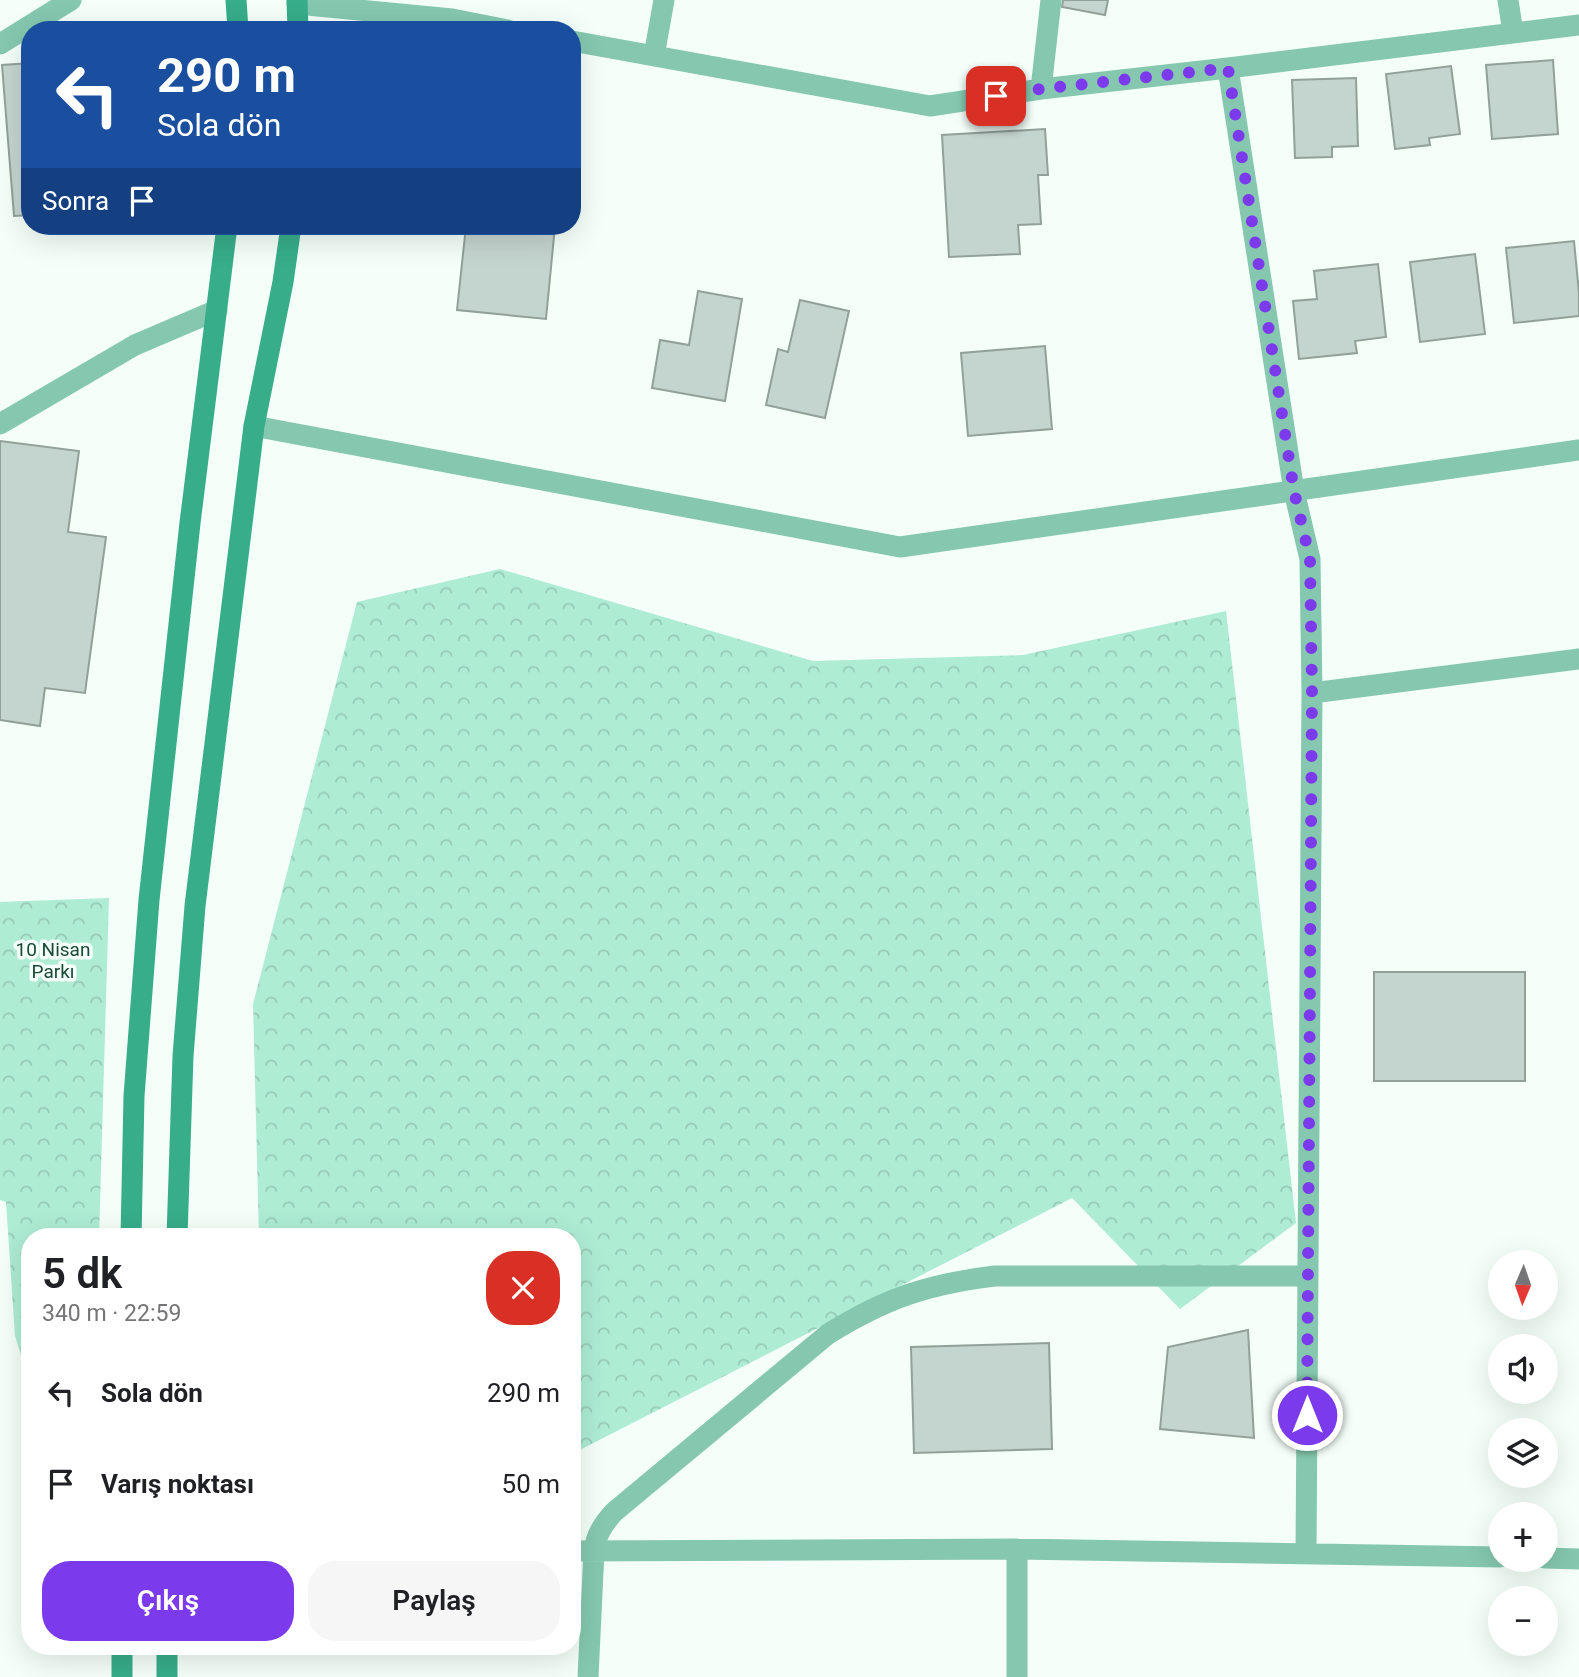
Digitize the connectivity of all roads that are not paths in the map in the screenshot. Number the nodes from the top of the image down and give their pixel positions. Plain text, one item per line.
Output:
1 (71, 0) edge
2 (236, 0) edge
3 (664, 0) edge
4 (1051, 0) edge
5 (1508, 0) edge
6 (297, 2) edge
7 (37, 21) edge
8 (237, 21) edge
9 (298, 21) edge
10 (462, 21) edge
11 (1579, 25) edge
12 (21, 31) edge
13 (1513, 33) junction
14 (581, 43) edge
15 (0, 44) edge
16 (654, 56) junction
17 (1228, 68) junction
18 (1041, 89) junction
19 (226, 235) edge
20 (290, 235) edge
21 (217, 310) junction
22 (0, 424) edge
23 (254, 426) junction
24 (1579, 450) edge
25 (1294, 491) junction
26 (1579, 659) edge
27 (1312, 693) junction
28 (131, 1228) edge
29 (177, 1228) edge
30 (1308, 1276) junction
31 (1017, 1549) junction
32 (581, 1551) edge
33 (594, 1551) junction
34 (1306, 1553) junction
35 (1488, 1557) edge
36 (1558, 1558) edge
37 (1579, 1559) edge
38 (122, 1655) edge
39 (167, 1655) edge
40 (122, 1677) edge
41 (167, 1677) edge
42 (588, 1677) edge
43 (1017, 1677) edge

1 - 7 street
2 - 8 street
3 - 16 street
4 - 18 street
5 - 13 street
6 - 9 street
6 - 10 street
11 - 13 street
12 - 15 street
13 - 17 street
14 - 16 street
16 - 18 street
17 - 18 street
17 - 25 street
19 - 21 street
20 - 23 street
21 - 22 street
21 - 28 street
23 - 25 street
23 - 29 street
24 - 25 street
25 - 27 street
26 - 27 street
27 - 30 street
30 - 33 street
30 - 34 street
31 - 33 street
31 - 34 street
31 - 43 street
32 - 33 street
33 - 42 street
34 - 35 street
36 - 37 street
38 - 40 street
39 - 41 street

